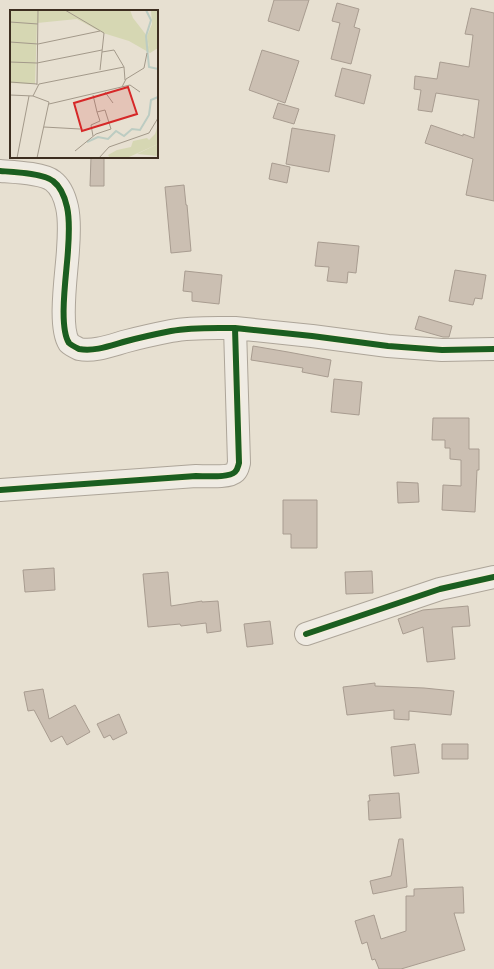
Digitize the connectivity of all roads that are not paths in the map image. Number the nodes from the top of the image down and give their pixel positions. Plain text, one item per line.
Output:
1 (0, 171) edge
2 (235, 328) junction
3 (494, 349) edge
4 (0, 490) edge
5 (494, 577) edge
6 (306, 634) dead end

1 - 2 street
2 - 3 street
2 - 4 street
5 - 6 street

